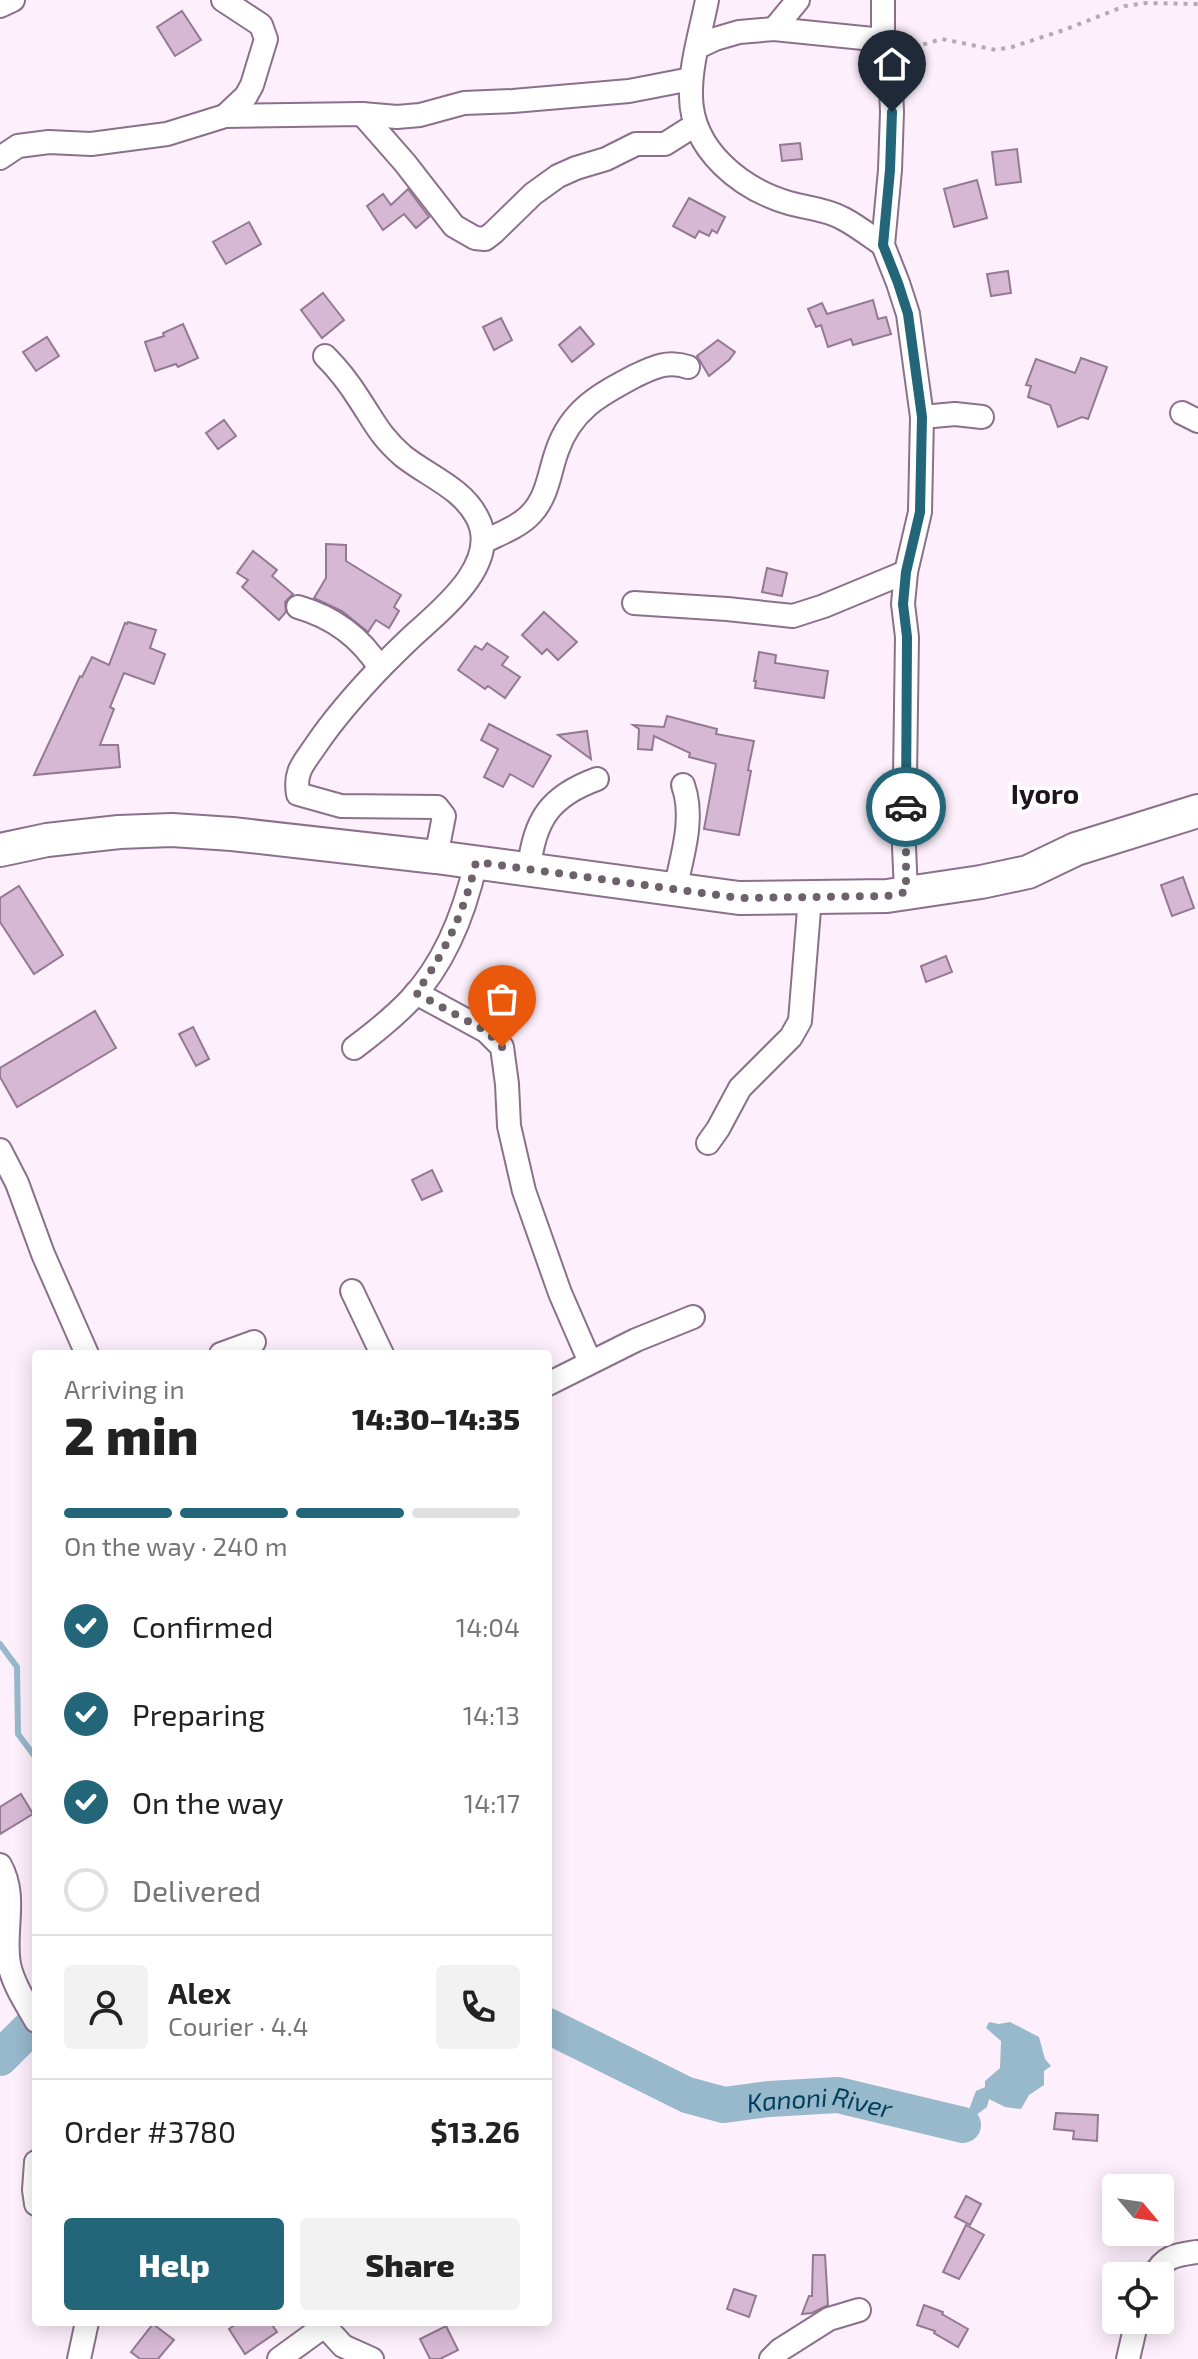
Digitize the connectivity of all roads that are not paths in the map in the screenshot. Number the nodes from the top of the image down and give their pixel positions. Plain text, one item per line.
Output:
1 (13, 0) edge
2 (223, 0) edge
3 (707, 0) edge
4 (798, 0) edge
5 (883, 0) edge
6 (0, 6) edge
7 (774, 29) junction
8 (698, 47) junction
9 (885, 48) junction
10 (691, 79) junction
11 (362, 114) junction
12 (225, 116) junction
13 (695, 125) junction
14 (0, 158) edge
15 (883, 245) junction
16 (325, 356) dead end
17 (688, 367) dead end
18 (922, 417) junction
19 (982, 417) dead end
20 (483, 542) junction
21 (906, 572) junction
22 (634, 603) dead end
23 (298, 607) dead end
24 (380, 668) junction
25 (597, 779) dead end
26 (683, 785) dead end
27 (1198, 811) edge
28 (0, 850) edge
29 (436, 857) junction
30 (476, 862) junction
31 (529, 869) junction
32 (675, 890) junction
33 (906, 892) junction
34 (810, 897) junction
35 (416, 993) junction
36 (354, 1048) dead end
37 (708, 1143) dead end
38 (0, 1150) edge
39 (352, 1291) dead end
40 (693, 1317) dead end
41 (254, 1342) dead end
42 (85, 1350) edge
43 (232, 1350) edge
44 (380, 1350) edge
45 (590, 1362) junction
46 (552, 1382) edge
47 (0, 1865) edge
48 (4, 1940) edge
49 (32, 2014) edge
50 (1196, 2252) dead end
51 (1166, 2262) edge
52 (859, 2310) dead end
53 (86, 2326) edge
54 (320, 2326) edge
55 (324, 2326) edge
56 (1134, 2334) edge
57 (79, 2359) edge
58 (279, 2359) edge
59 (372, 2359) edge
60 (771, 2359) edge
61 (1128, 2359) edge

1 - 6 street
2 - 12 street
3 - 8 street
4 - 7 street
5 - 9 street
7 - 8 street
7 - 9 street
8 - 10 street
9 - 15 street
10 - 11 street
10 - 13 street
11 - 12 street
11 - 13 street
12 - 14 street
13 - 15 street
15 - 18 street
16 - 20 street
17 - 20 street
18 - 19 street
18 - 21 street
20 - 24 street
21 - 22 street
21 - 33 street
23 - 24 street
24 - 29 street
25 - 31 street
26 - 32 street
27 - 33 highway
28 - 29 highway
29 - 30 highway
30 - 31 highway
30 - 35 street
31 - 32 highway
32 - 34 highway
33 - 34 highway
34 - 37 street
35 - 36 street
35 - 45 street
38 - 42 street
39 - 44 street
40 - 45 street
41 - 43 street
45 - 46 street
47 - 48 street
48 - 49 street
50 - 51 street
52 - 60 street
53 - 57 street
54 - 58 street
55 - 59 street
56 - 61 street

